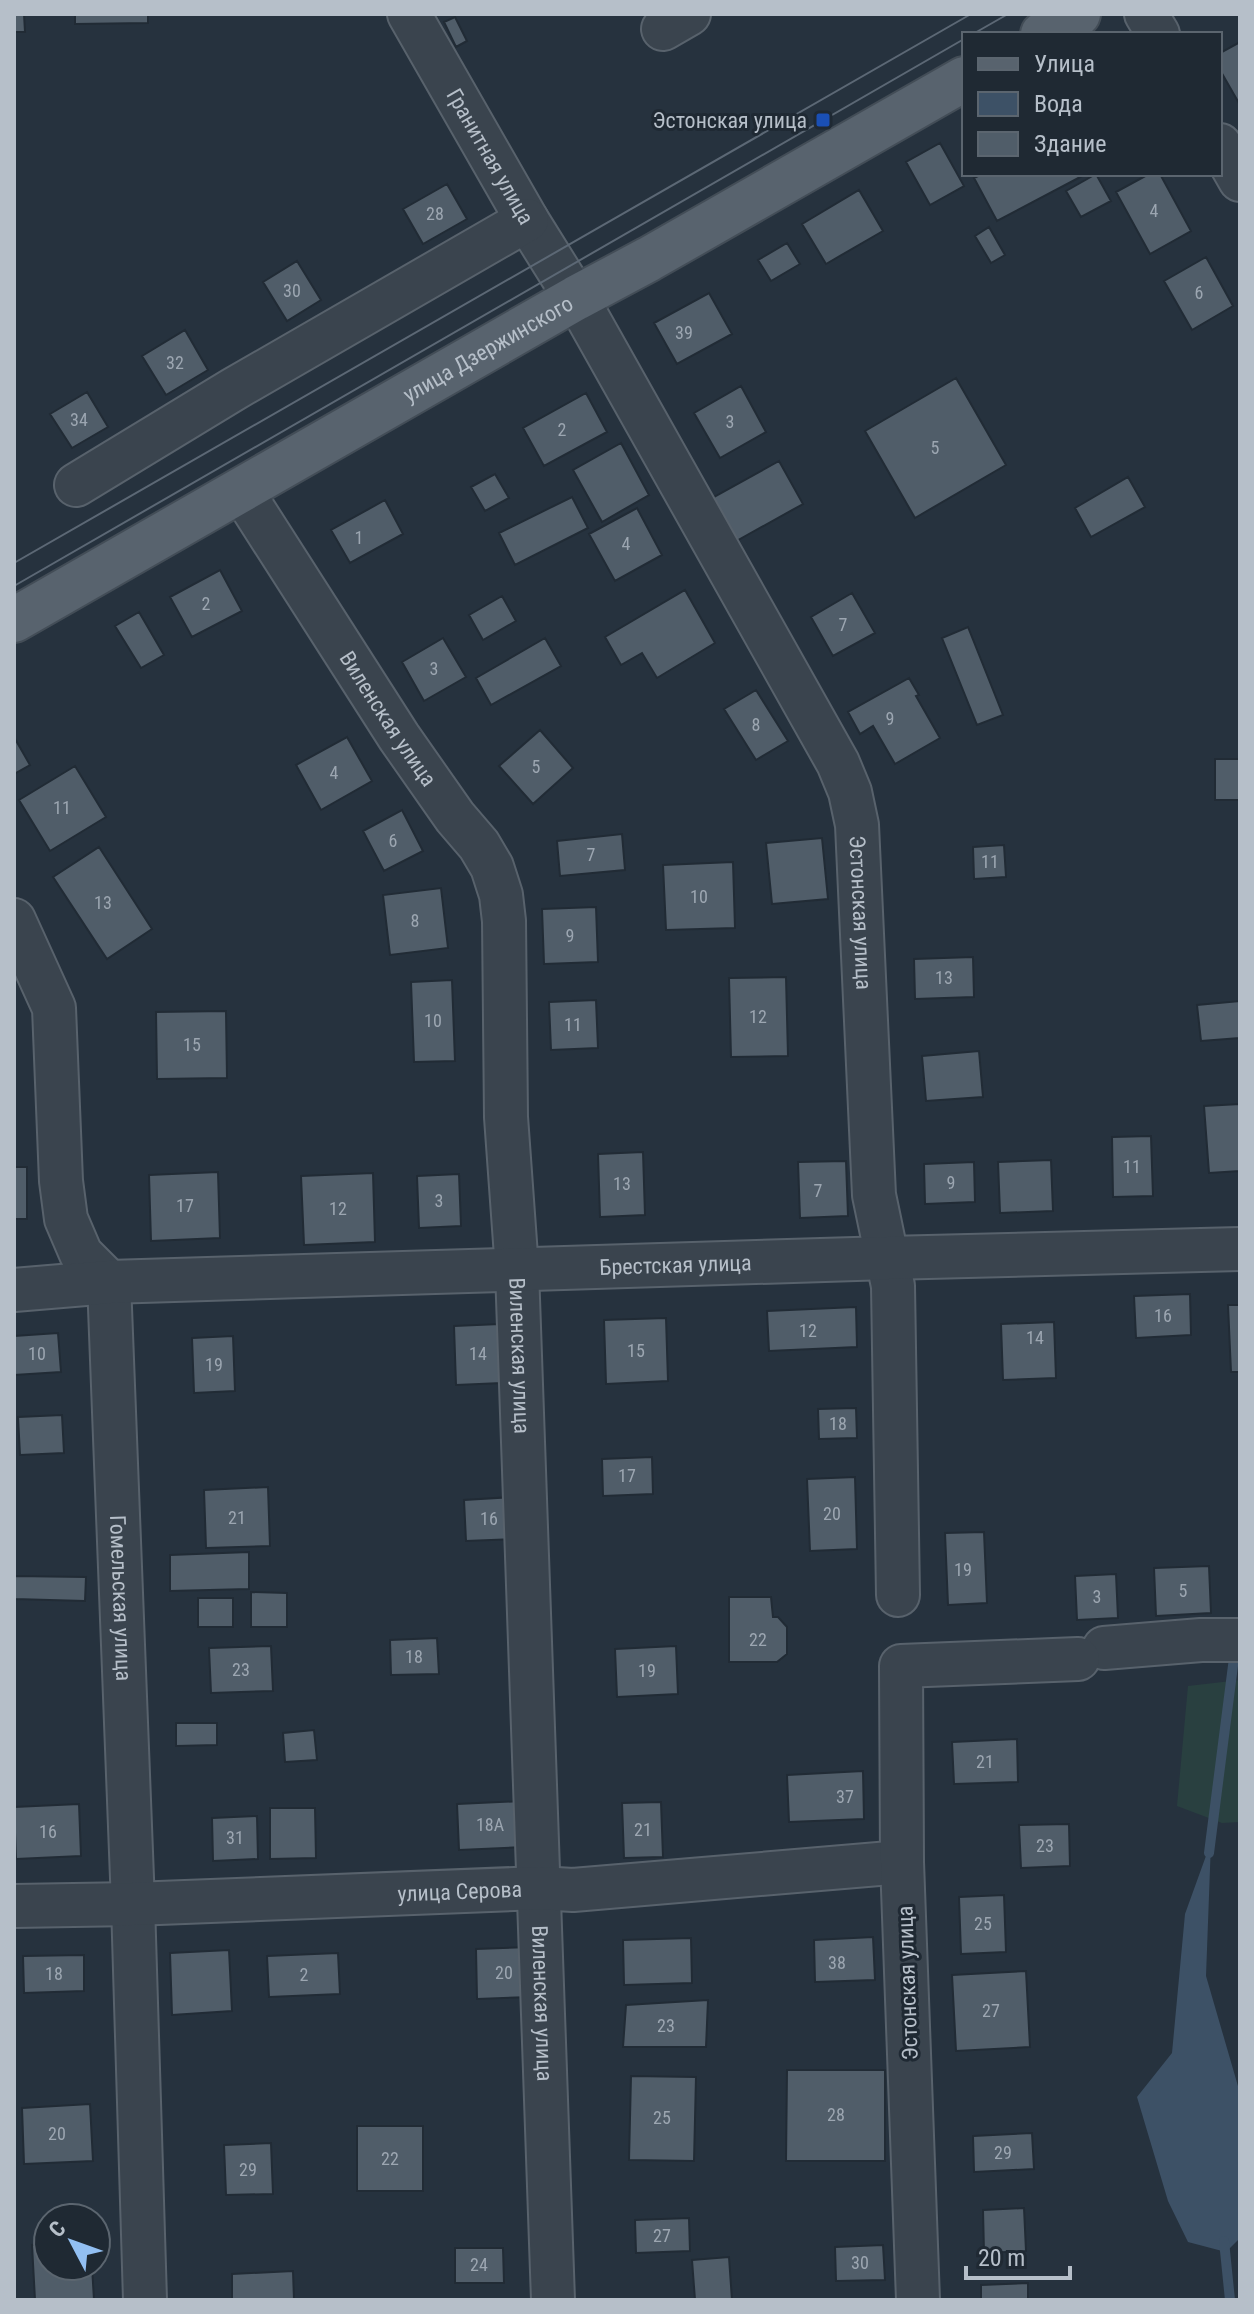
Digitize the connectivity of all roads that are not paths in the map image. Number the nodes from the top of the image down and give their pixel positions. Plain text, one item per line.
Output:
1 (409, 14) edge
2 (1078, 14) edge
3 (1146, 14) edge
4 (1046, 32) edge
5 (1157, 32) edge
6 (962, 80) edge
7 (1222, 148) edge
8 (1240, 180) edge
9 (527, 220) junction
10 (576, 298) junction
11 (76, 485) dead end
12 (241, 490) junction
13 (14, 620) edge
14 (14, 920) edge
15 (1240, 1249) edge
16 (888, 1258) junction
17 (517, 1270) junction
18 (109, 1282) junction
19 (14, 1290) edge
20 (898, 1595) dead end
21 (1240, 1640) edge
22 (902, 1862) junction
23 (539, 1888) junction
24 (133, 1904) junction
25 (14, 1906) edge
26 (145, 2300) edge
27 (553, 2300) edge
28 (918, 2300) edge

1 - 9 street, Гранитная улица
2 - 4 main road
3 - 5 street
6 - 10 main road, улица Дзержинского
7 - 8 street
9 - 10 street, Гранитная улица
9 - 11 street
10 - 12 main road, улица Дзержинского
10 - 16 street, Эстонская улица
12 - 13 main road, улица Дзержинского
12 - 17 street, Виленская улица
14 - 18 street
15 - 16 street, Брестская улица
16 - 17 street, Брестская улица
16 - 20 street, Эстонская улица
17 - 18 street, Брестская улица
17 - 23 street, Виленская улица
18 - 19 street, Брестская улица
18 - 24 street, Гомельская улица
21 - 22 street, Эстонская улица
22 - 23 street, улица Серова
22 - 28 street, Эстонская улица
23 - 24 street, улица Серова
23 - 27 street, Виленская улица
24 - 25 street, улица Серова
24 - 26 street, Гомельская улица

